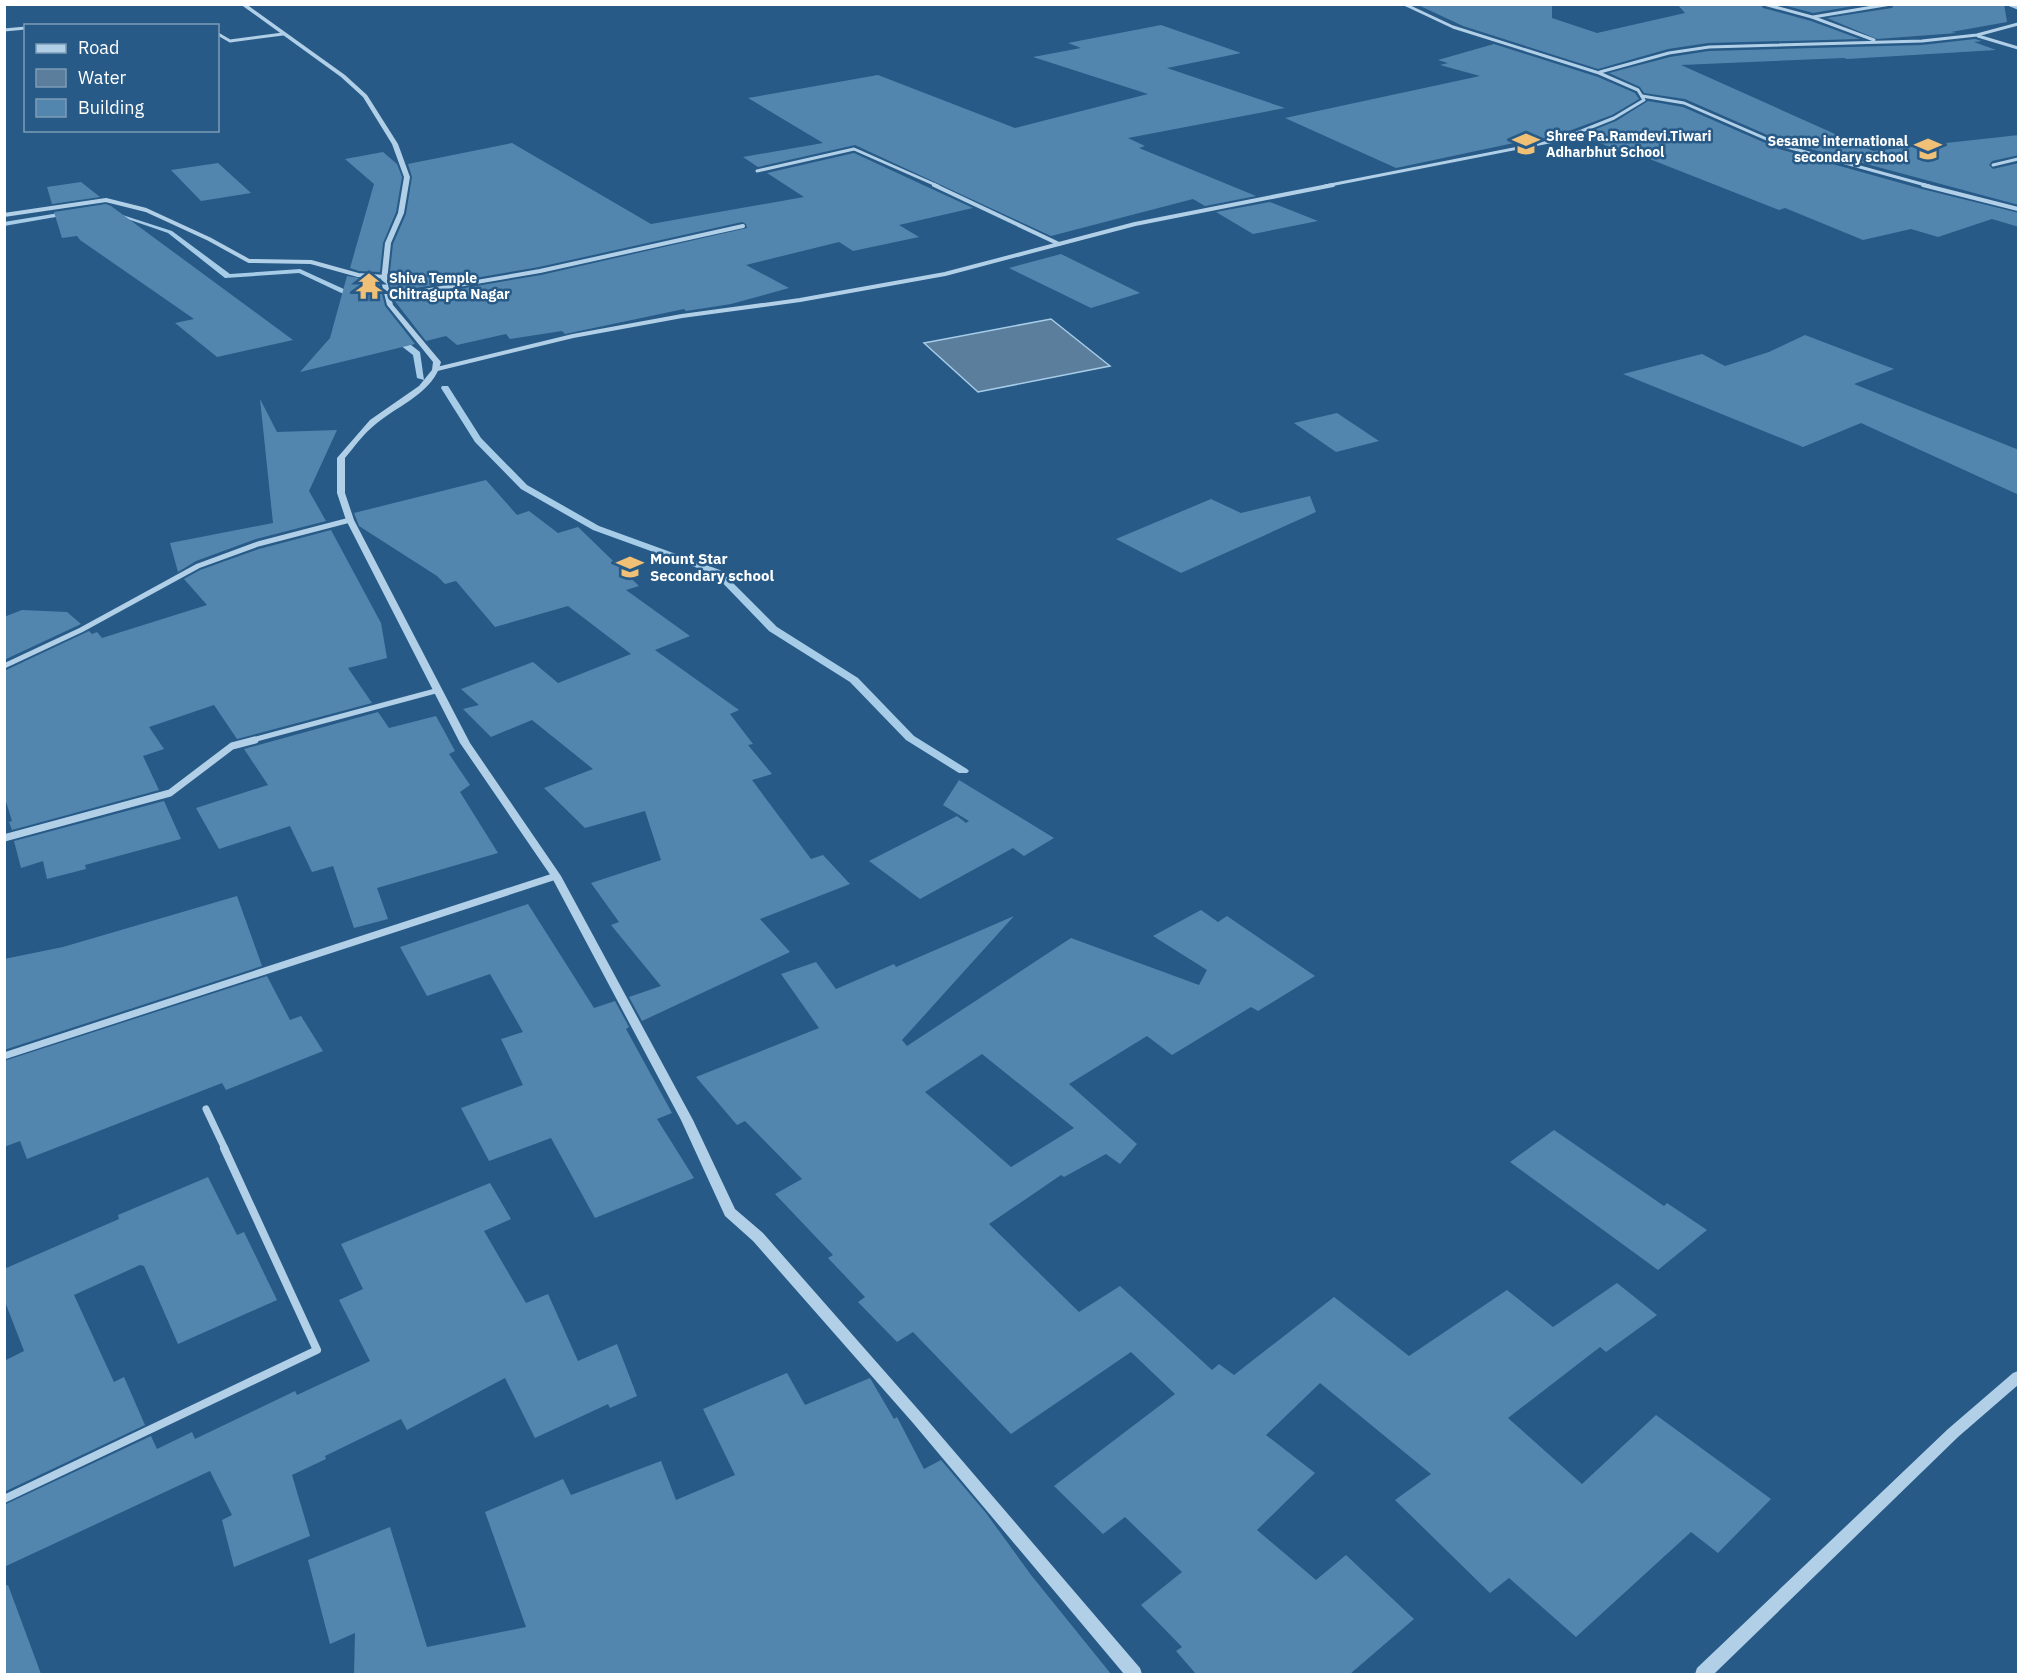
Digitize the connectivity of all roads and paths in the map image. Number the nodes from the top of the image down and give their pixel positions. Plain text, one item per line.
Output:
1 (242, 4) edge
2 (1404, 4) edge
3 (1764, 4) edge
4 (1891, 4) edge
5 (2008, 4) edge
6 (2019, 8) edge
7 (1812, 17) junction
8 (2019, 24) edge
9 (24, 28) edge
10 (4, 30) edge
11 (283, 34) junction
12 (219, 35) edge
13 (1977, 35) junction
14 (1879, 42) junction
15 (2019, 48) edge
16 (1599, 73) junction
17 (1642, 96) junction
18 (2019, 159) edge
19 (1993, 165) dead end
20 (757, 171) dead end
21 (2019, 209) edge
22 (4, 215) edge
23 (743, 226) dead end
24 (1060, 244) junction
25 (385, 277) junction
26 (389, 297) junction
27 (437, 369) junction
28 (350, 520) junction
29 (4, 666) edge
30 (439, 690) junction
31 (4, 838) edge
32 (556, 876) junction
33 (4, 1056) edge
34 (206, 1109) dead end
35 (2019, 1377) edge
36 (4, 1499) edge
37 (1134, 1674) edge
38 (1703, 1674) edge

1 - 11 street
2 - 16 street
3 - 7 street
4 - 7 street
5 - 6 street
7 - 14 street
8 - 13 street
9 - 10 street
11 - 12 street
11 - 25 street
13 - 14 street
13 - 15 street
14 - 16 street
16 - 17 street
17 - 21 street
17 - 24 street
18 - 19 street
20 - 24 street
22 - 25 street
23 - 26 street
24 - 27 street
25 - 26 street
26 - 27 street
27 - 28 street
28 - 29 street
28 - 30 street
30 - 31 street
30 - 32 street
32 - 33 street
32 - 37 street
34 - 36 street
35 - 38 street

